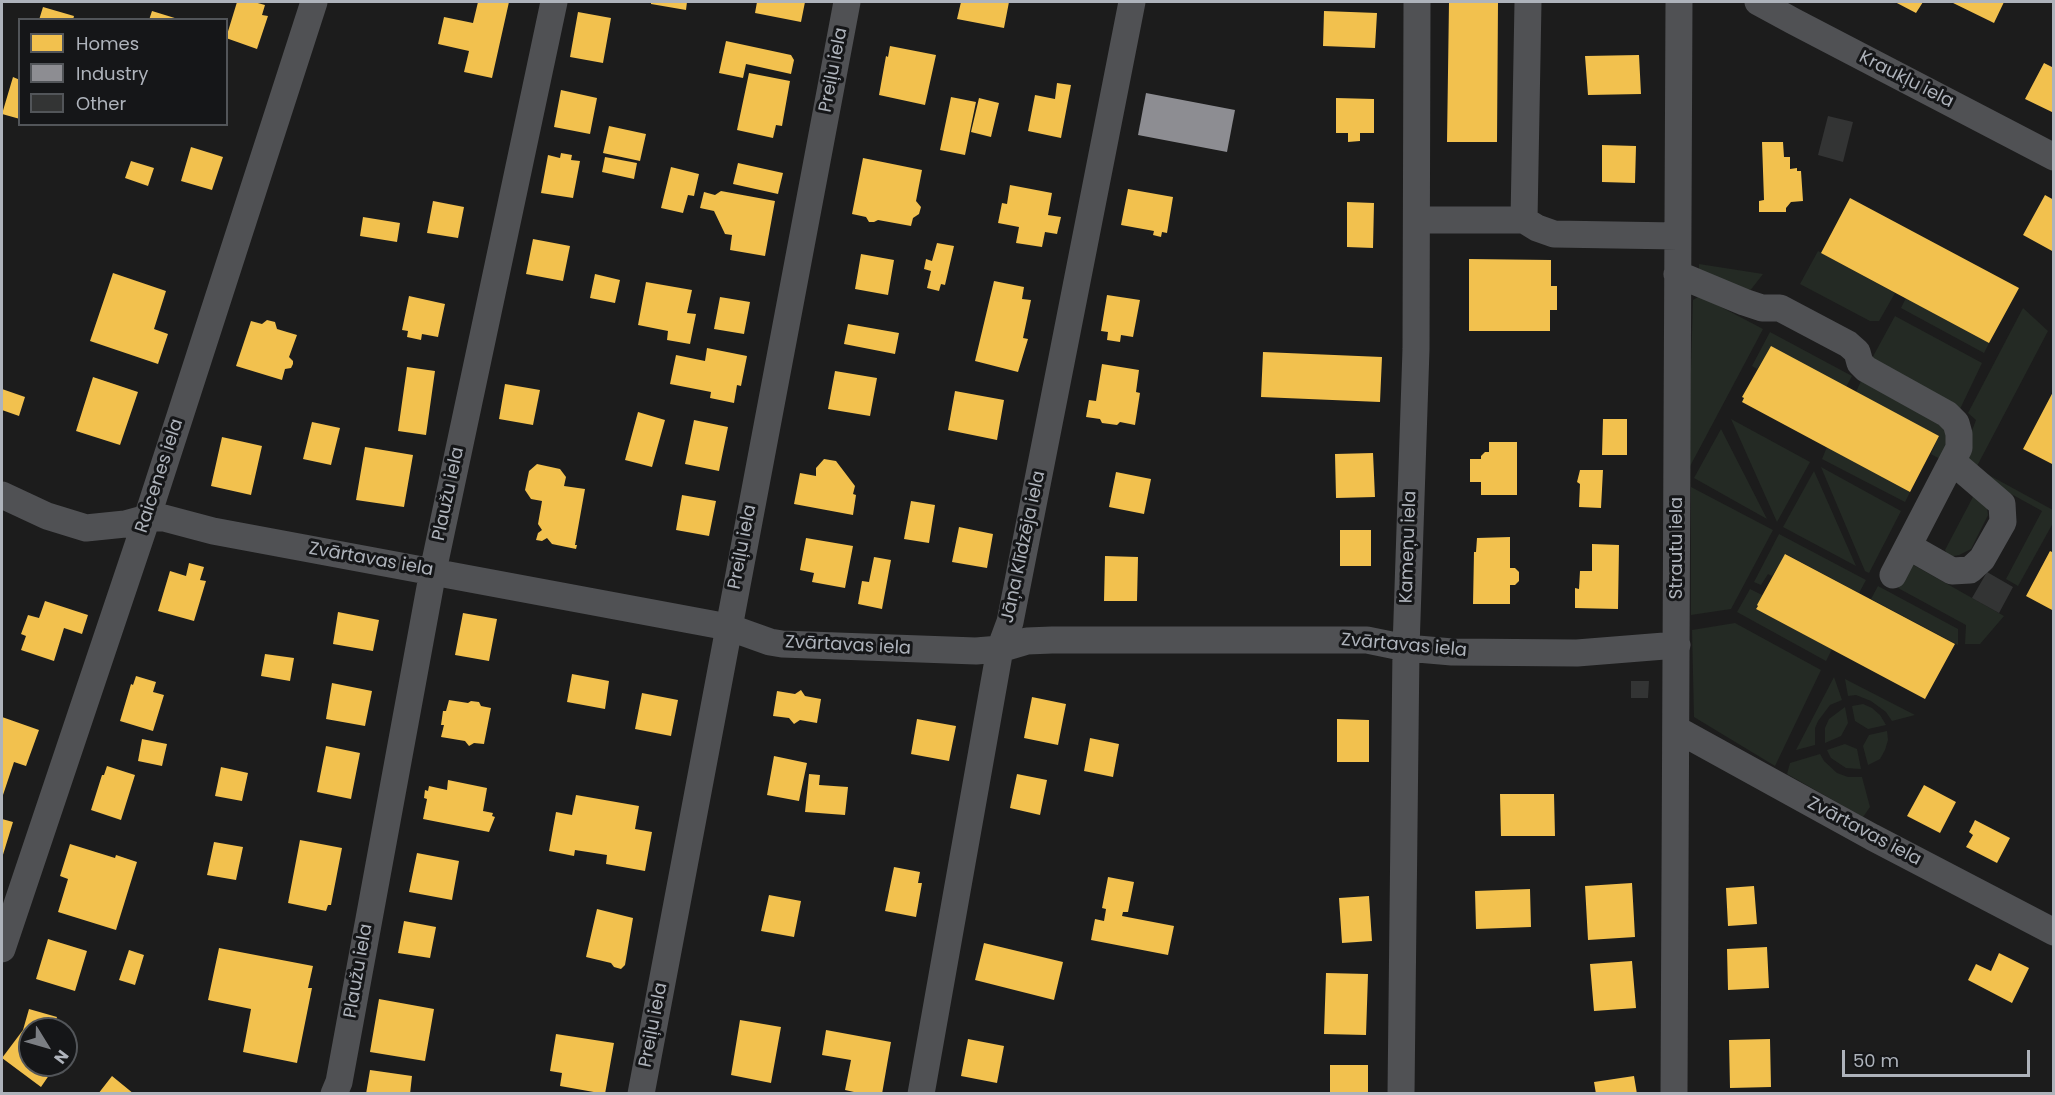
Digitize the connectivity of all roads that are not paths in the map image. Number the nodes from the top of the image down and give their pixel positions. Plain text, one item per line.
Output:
1 (314, 2) edge
2 (554, 2) edge
3 (847, 2) edge
4 (1132, 2) edge
5 (1417, 2) edge
6 (1528, 2) edge
7 (1679, 2) edge
8 (1758, 2) edge
9 (2054, 158) edge
10 (1417, 220) junction
11 (1524, 220) junction
12 (1677, 236) junction
13 (1677, 274) junction
14 (1953, 462) junction
15 (2, 495) edge
16 (147, 518) junction
17 (1908, 546) junction
18 (433, 571) junction
19 (1893, 575) dead end
20 (728, 627) junction
21 (1677, 645) junction
22 (1406, 648) junction
23 (1000, 649) junction
24 (1676, 729) junction
25 (2054, 932) edge
26 (2, 949) edge
27 (334, 1094) edge
28 (641, 1094) edge
29 (921, 1094) edge
30 (1401, 1094) edge
31 (1674, 1094) edge

1 - 16 street, Raicenes iela
2 - 18 street, Plaužu iela
3 - 20 street, Preiļu iela
4 - 23 street, Jāņa Klīdzēja iela
5 - 10 street, Kameņu iela
6 - 11 street
7 - 12 street, Strautu iela
8 - 9 street, Kraukļu iela
10 - 11 street
10 - 22 street, Kameņu iela
11 - 12 street
12 - 13 street, Strautu iela
13 - 14 street
13 - 21 street, Strautu iela
14 - 17 street
14 - 17 street
15 - 16 street, Zvārtavas iela
16 - 18 street, Zvārtavas iela
16 - 26 street, Raicenes iela
17 - 19 street
18 - 20 street, Zvārtavas iela
18 - 27 street, Plaužu iela
20 - 23 street, Zvārtavas iela
20 - 28 street, Preiļu iela
21 - 22 street, Zvārtavas iela
21 - 24 street, Strautu iela
22 - 23 street, Zvārtavas iela
22 - 30 street, Kameņu iela
23 - 29 street, Jāņa Klīdzēja iela
24 - 25 street, Zvārtavas iela
24 - 31 street, Strautu iela

